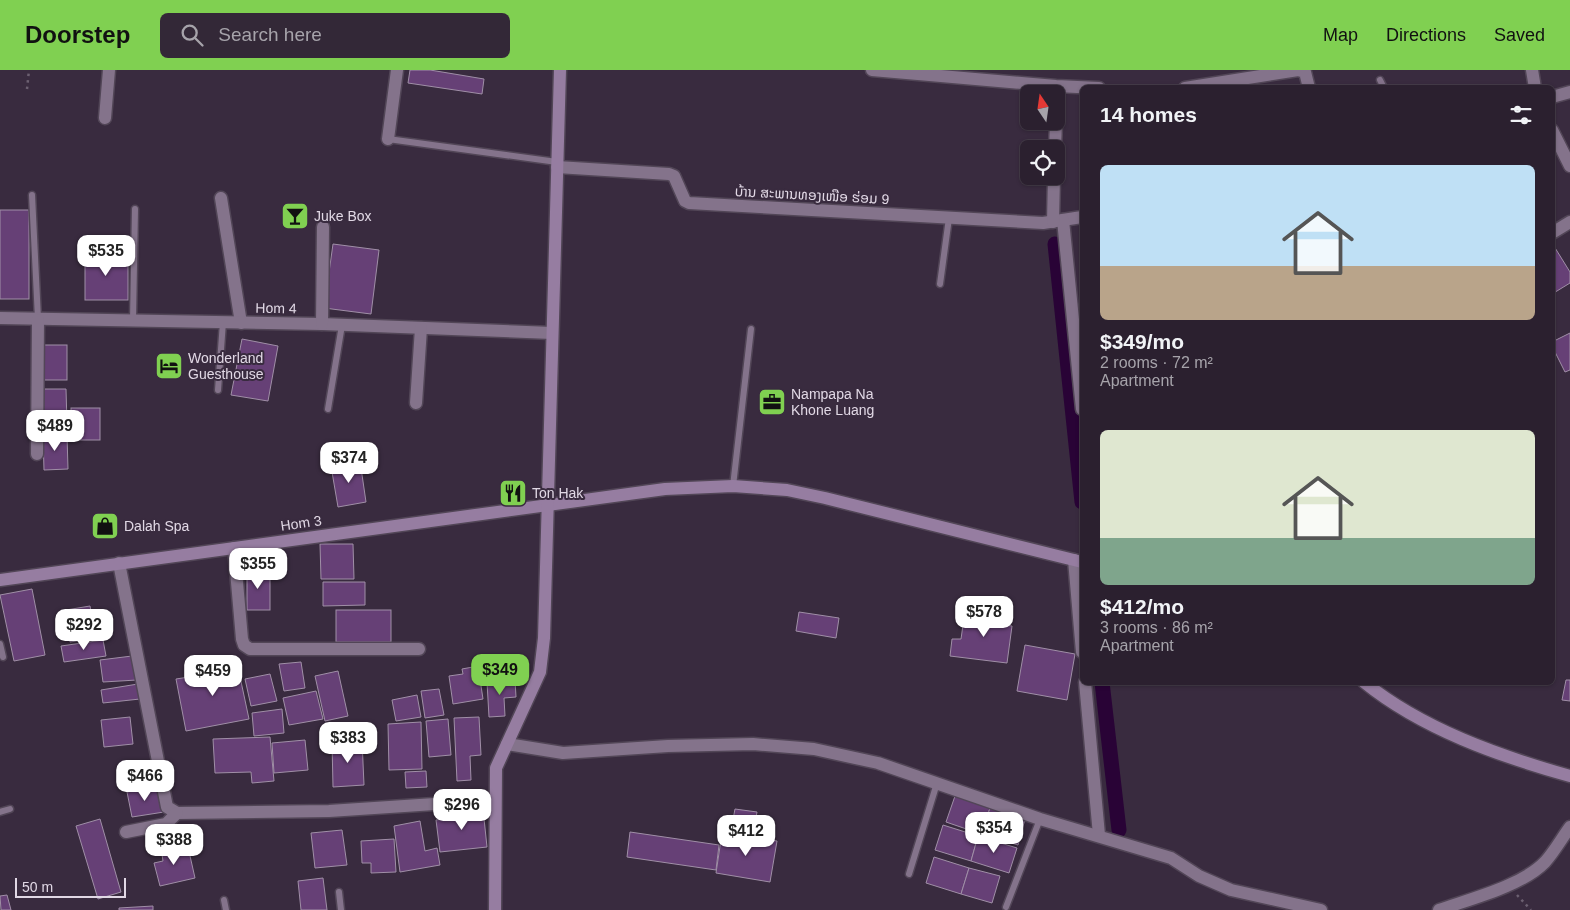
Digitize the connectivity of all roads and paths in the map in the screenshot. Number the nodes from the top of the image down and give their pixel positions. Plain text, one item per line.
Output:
1 (29, 70) edge
2 (109, 70) edge
3 (397, 70) edge
4 (560, 70) edge
5 (872, 70) edge
6 (1532, 70) edge
7 (1380, 80) dead end
8 (1204, 85) edge
9 (1308, 85) edge
10 (1382, 85) edge
11 (1534, 85) edge
12 (1020, 86) edge
13 (27, 89) dead end
14 (1080, 89) edge
15 (1065, 90) edge
16 (1570, 92) edge
17 (1555, 96) edge
18 (105, 118) dead end
19 (1555, 136) edge
20 (388, 139) joint
21 (557, 164) junction
22 (1570, 166) edge
23 (1055, 185) edge
24 (32, 195) dead end
25 (221, 198) dead end
26 (135, 209) dead end
27 (1080, 217) edge
28 (949, 218) junction
29 (1058, 221) junction
30 (1570, 222) edge
31 (323, 227) dead end
32 (1555, 231) edge
33 (940, 284) dead end
34 (0, 318) edge
35 (38, 320) junction
36 (133, 320) junction
37 (223, 322) junction
38 (241, 323) junction
39 (322, 324) junction
40 (342, 325) junction
41 (421, 328) junction
42 (750, 329) dead end
43 (552, 334) junction
44 (1079, 340) edge
45 (1080, 363) edge
46 (218, 390) dead end
47 (416, 403) dead end
48 (328, 409) dead end
49 (37, 454) dead end
50 (733, 486) junction
51 (547, 505) junction
52 (234, 548) junction
53 (1078, 561) edge
54 (120, 564) junction
55 (0, 580) edge
56 (1080, 606) edge
57 (0, 644) edge
58 (419, 649) dead end
59 (2, 657) dead end
60 (1085, 685) edge
61 (1368, 685) edge
62 (507, 744) junction
63 (1570, 776) edge
64 (937, 783) junction
65 (495, 800) junction
66 (10, 809) dead end
67 (0, 812) edge
68 (177, 813) junction
69 (1040, 819) junction
70 (1570, 827) edge
71 (126, 832) dead end
72 (1099, 836) junction
73 (909, 874) dead end
74 (1507, 885) junction
75 (338, 892) dead end
76 (224, 900) dead end
77 (1006, 907) dead end
78 (1288, 907) edge
79 (226, 910) edge
80 (341, 910) edge
81 (495, 910) edge
82 (1321, 910) edge
83 (1439, 910) edge
84 (1531, 910) edge

1 - 13 path
2 - 18 street
3 - 20 street
4 - 21 street
5 - 12 street
6 - 11 street
7 - 10 lane
8 - 9 street
14 - 15 street
16 - 17 street
19 - 22 street
20 - 21 lane
21 - 28 street, ບ້ານ ສະພານທອງເໜືອ ຮ່ອມ 9
21 - 43 street
23 - 29 street
24 - 35 lane
25 - 38 street
26 - 36 lane
27 - 29 street, ບ້ານ ສະພານທອງເໜືອ ຮ່ອມ 9
28 - 29 street, ບ້ານ ສະພານທອງເໜືອ ຮ່ອມ 9
28 - 33 lane
29 - 44 street
30 - 32 street
31 - 39 street
34 - 35 street, Hom 4
35 - 36 street, Hom 4
35 - 49 street
36 - 37 street, Hom 4
37 - 38 street, Hom 4
37 - 46 lane
38 - 39 street, Hom 4
39 - 40 street, Hom 4
40 - 41 street, Hom 4
40 - 48 lane
41 - 43 street, Hom 4
41 - 47 street
42 - 50 lane
43 - 51 street
44 - 45 street
50 - 51 street, Hom 3
50 - 53 street, Hom 3
51 - 52 street, Hom 3
51 - 62 street
52 - 54 street, Hom 3
52 - 58 street
53 - 56 street
54 - 55 street, Hom 3
54 - 68 street
57 - 59 lane
60 - 72 street
61 - 63 street
62 - 64 street
62 - 65 street
64 - 69 street
64 - 73 lane
65 - 68 street
65 - 81 street
66 - 67 lane
68 - 71 street
69 - 72 street
69 - 77 lane
70 - 74 street
72 - 78 street
74 - 83 street
74 - 84 path
75 - 80 lane
76 - 79 lane
78 - 82 street

